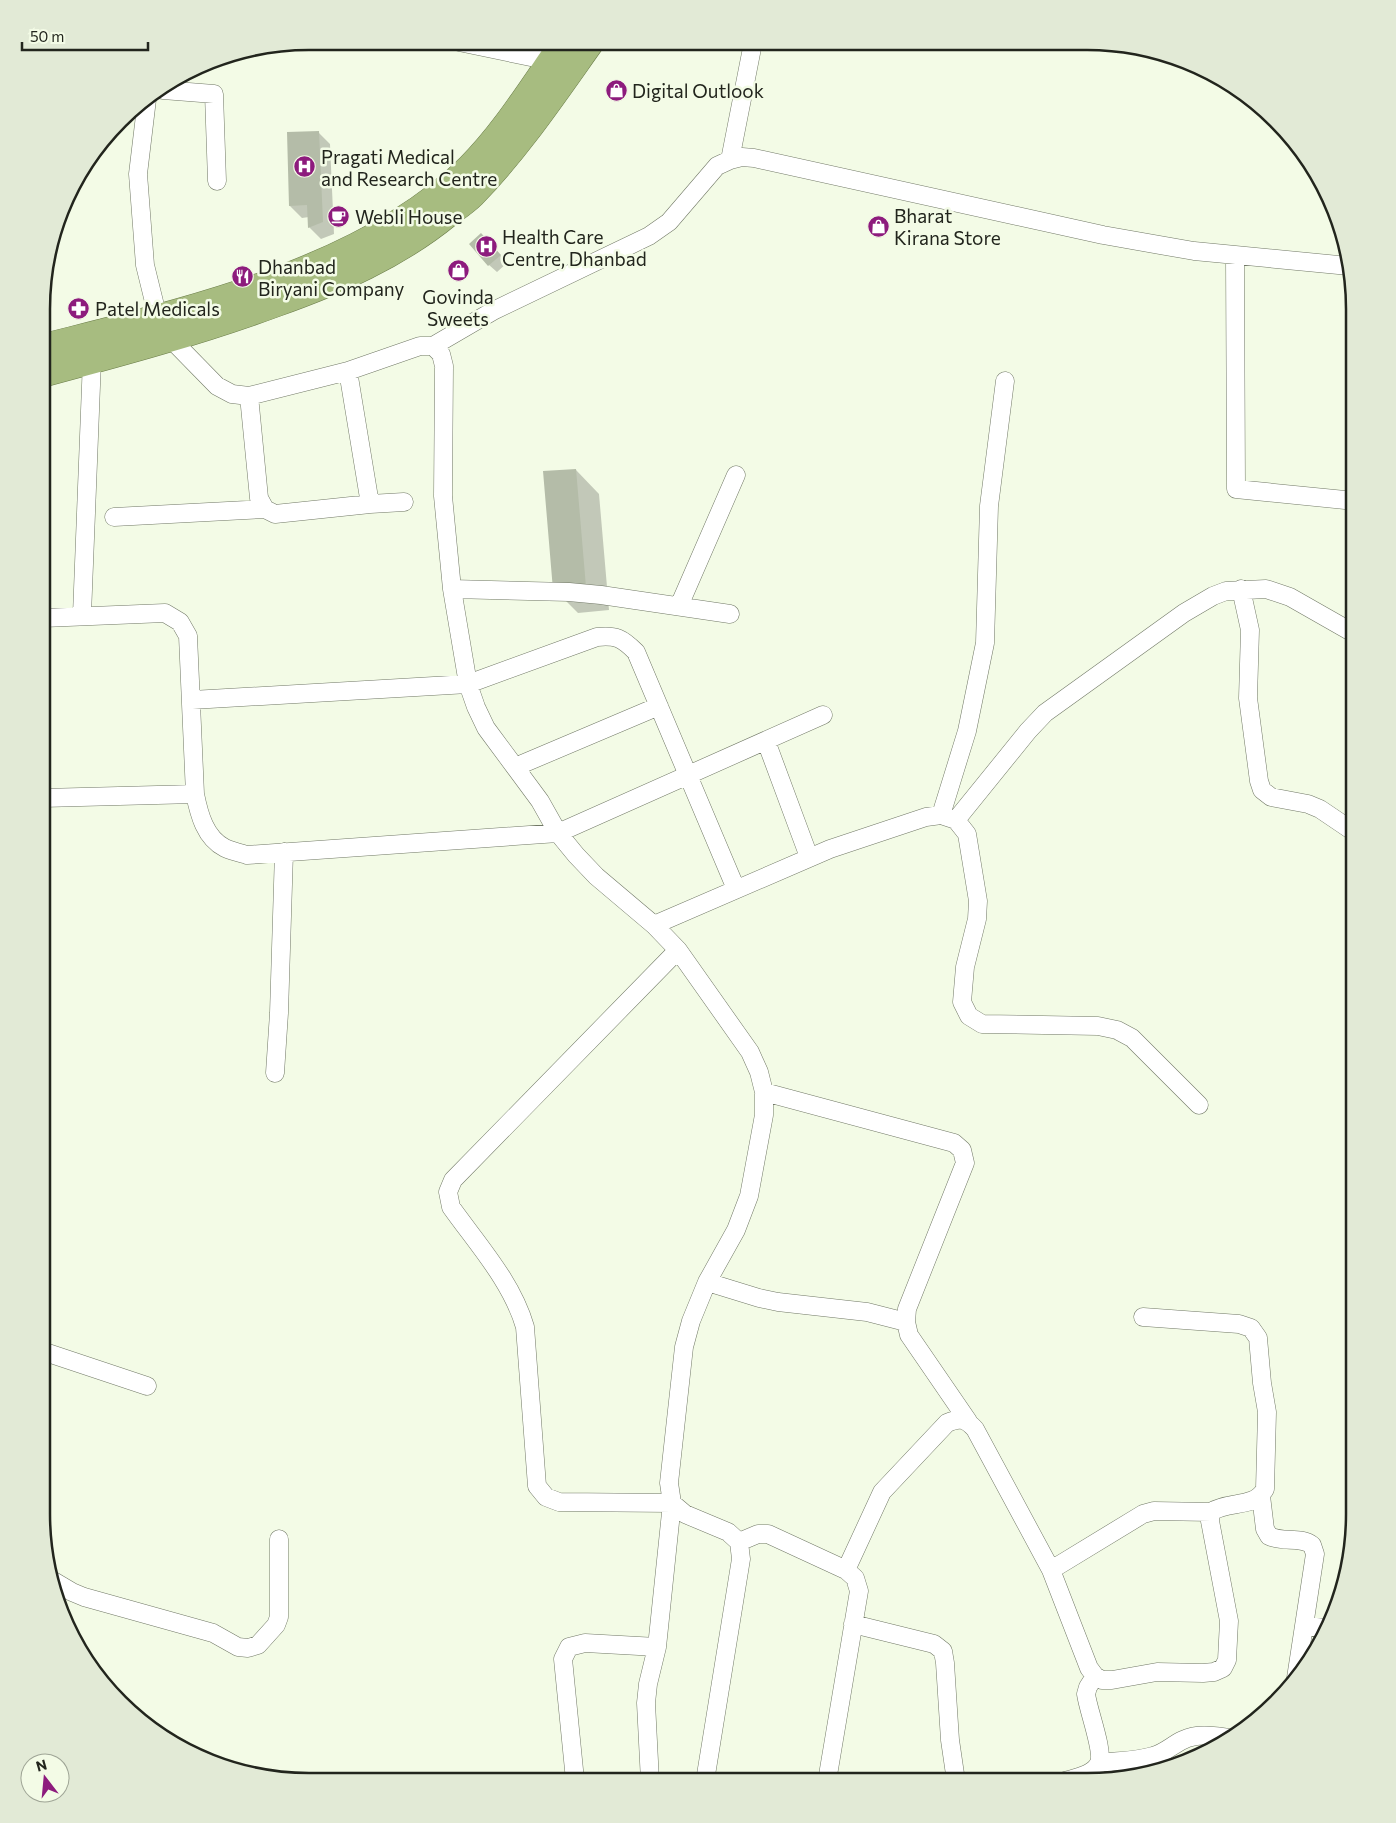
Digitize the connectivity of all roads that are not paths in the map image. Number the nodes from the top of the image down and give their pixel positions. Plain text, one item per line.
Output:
1 (514, 50) edge
2 (576, 50) edge
3 (751, 50) edge
4 (563, 57) edge
5 (171, 91) edge
6 (146, 108) edge
7 (730, 160) junction
8 (217, 181) dead end
9 (1235, 255) junction
10 (1342, 265) edge
11 (164, 328) junction
12 (433, 346) junction
13 (50, 347) edge
14 (92, 360) junction
15 (50, 371) edge
16 (348, 371) junction
17 (1005, 381) dead end
18 (249, 396) junction
19 (736, 475) dead end
20 (1346, 500) edge
21 (404, 502) dead end
22 (370, 504) junction
23 (265, 509) junction
24 (114, 518) dead end
25 (452, 589) junction
26 (1240, 589) junction
27 (679, 606) junction
28 (730, 614) dead end
29 (82, 615) junction
30 (50, 617) edge
31 (1346, 629) edge
32 (468, 684) junction
33 (192, 700) junction
34 (659, 706) junction
35 (824, 715) dead end
36 (766, 741) junction
37 (516, 768) junction
38 (688, 775) junction
39 (196, 794) junction
40 (50, 798) edge
41 (949, 817) junction
42 (1346, 827) edge
43 (558, 833) junction
44 (284, 852) junction
45 (809, 857) junction
46 (736, 889) junction
47 (654, 924) junction
48 (678, 950) junction
49 (275, 1073) dead end
50 (764, 1092) junction
51 (1199, 1105) dead end
52 (707, 1282) junction
53 (1143, 1317) dead end
54 (906, 1322) junction
55 (50, 1354) edge
56 (147, 1386) dead end
57 (968, 1421) junction
58 (1261, 1496) junction
59 (672, 1503) junction
60 (1212, 1512) junction
61 (279, 1539) dead end
62 (739, 1542) junction
63 (846, 1570) junction
64 (1051, 1570) junction
65 (60, 1585) edge
66 (853, 1624) junction
67 (1305, 1626) junction
68 (1319, 1627) edge
69 (657, 1647) junction
70 (1299, 1663) edge
71 (1095, 1676) junction
72 (1218, 1736) edge
73 (1099, 1763) junction
74 (574, 1773) edge
75 (650, 1773) edge
76 (706, 1773) edge
77 (829, 1773) edge
78 (955, 1773) edge
79 (1088, 1773) edge

1 - 4 street
2 - 4 highway
3 - 7 street
4 - 11 highway
5 - 8 street
6 - 11 street
7 - 9 street
7 - 12 street
9 - 10 street
9 - 20 street
11 - 13 highway
11 - 14 highway
11 - 18 street
12 - 16 street
12 - 25 street
14 - 15 highway
14 - 29 street
16 - 18 street
16 - 22 street
17 - 41 street
18 - 23 street
19 - 27 street
21 - 22 street
22 - 23 street
23 - 24 street
25 - 27 street
25 - 32 street
26 - 31 street
26 - 41 street
26 - 42 street
27 - 28 street
29 - 30 street
29 - 33 street
32 - 33 street
32 - 34 street
32 - 37 street
33 - 39 street
34 - 37 street
34 - 38 street
35 - 36 street
36 - 38 street
36 - 45 street
37 - 43 street
38 - 43 street
38 - 46 street
39 - 40 street
39 - 44 street
41 - 45 street
41 - 51 street
43 - 44 street
43 - 47 street
44 - 49 street
45 - 46 street
46 - 47 street
47 - 48 street
48 - 50 street
48 - 59 street
50 - 52 street
50 - 54 street
52 - 54 street
52 - 59 street
53 - 58 street
54 - 57 street
55 - 56 street
57 - 63 street
57 - 64 street
58 - 60 street
58 - 67 street
59 - 62 street
59 - 69 street
60 - 64 street
60 - 71 street
61 - 65 street
62 - 63 street
62 - 76 street
63 - 66 street
64 - 71 street
66 - 77 street
66 - 78 street
67 - 68 street
67 - 70 street
69 - 74 street
69 - 75 street
71 - 73 street
72 - 73 street
73 - 79 street

